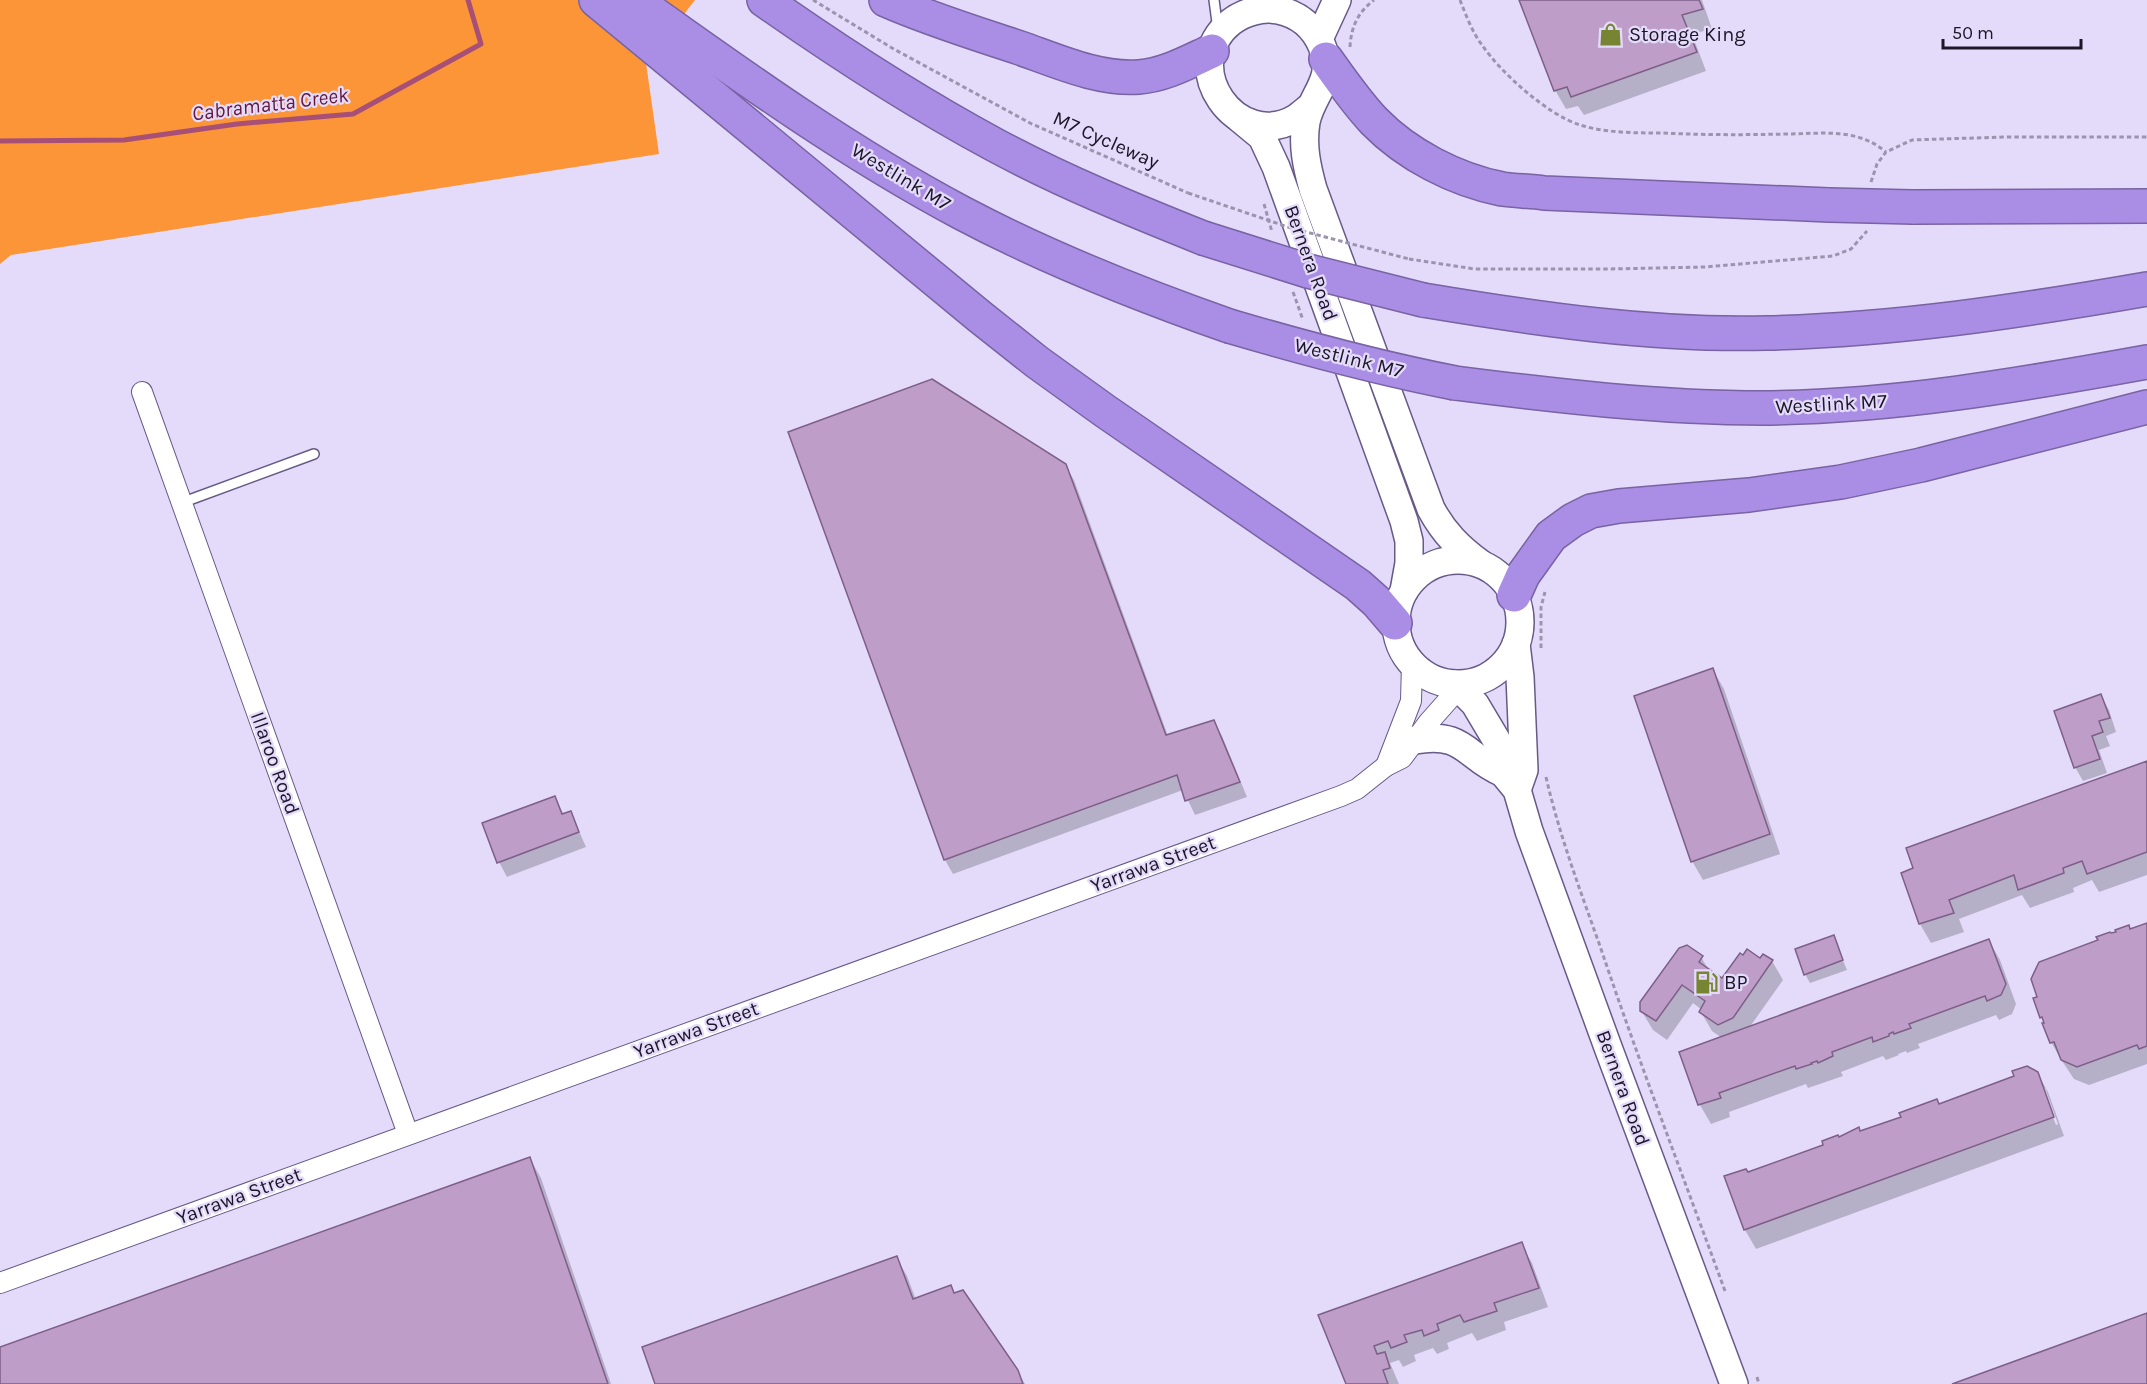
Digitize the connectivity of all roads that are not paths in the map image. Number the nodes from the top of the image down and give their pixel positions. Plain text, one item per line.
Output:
1 (596, 0) edge
2 (635, 0) edge
3 (764, 0) edge
4 (886, 0) edge
5 (1214, 0) edge
6 (1337, 0) edge
7 (1270, 5) edge
8 (805, 12) edge
9 (1215, 43) junction
10 (1331, 49) junction
11 (1310, 107) junction
12 (1239, 118) junction
13 (2147, 206) edge
14 (2147, 289) edge
15 (2147, 362) edge
16 (142, 392) dead end
17 (2147, 408) edge
18 (314, 454) dead end
19 (182, 503) junction
20 (1481, 564) junction
21 (1404, 591) junction
22 (1530, 594) junction
23 (1395, 623) junction
24 (1528, 648) junction
25 (1412, 664) junction
26 (1454, 684) junction
27 (1415, 740) junction
28 (1386, 766) junction
29 (1510, 782) junction
30 (408, 1134) junction
31 (0, 1283) edge
32 (1734, 1384) edge

1 - 23 highway
2 - 15 highway, Westlink M7, bridge
3 - 8 highway
4 - 9 highway
5 - 9 lane
6 - 10 main road
7 - 9 main road
7 - 10 main road
8 - 14 highway, bridge
9 - 12 main road
10 - 11 main road
10 - 13 highway, bridge
11 - 12 main road
11 - 20 main road, Bernera Road
12 - 21 main road, Bernera Road
16 - 19 street, Illaroo Road
17 - 22 highway
18 - 19 lane
19 - 30 street, Illaroo Road
20 - 21 main road
20 - 22 main road
21 - 23 main road
22 - 24 main road
23 - 25 main road
24 - 26 main road
24 - 29 main road, Bernera Road
25 - 26 main road
25 - 28 street
26 - 27 street, Yarrawa Street
26 - 29 main road, Bernera Road
27 - 28 street, Yarrawa Street
27 - 29 main road
28 - 30 street, Yarrawa Street
29 - 32 main road, Bernera Road
30 - 31 street, Yarrawa Street

